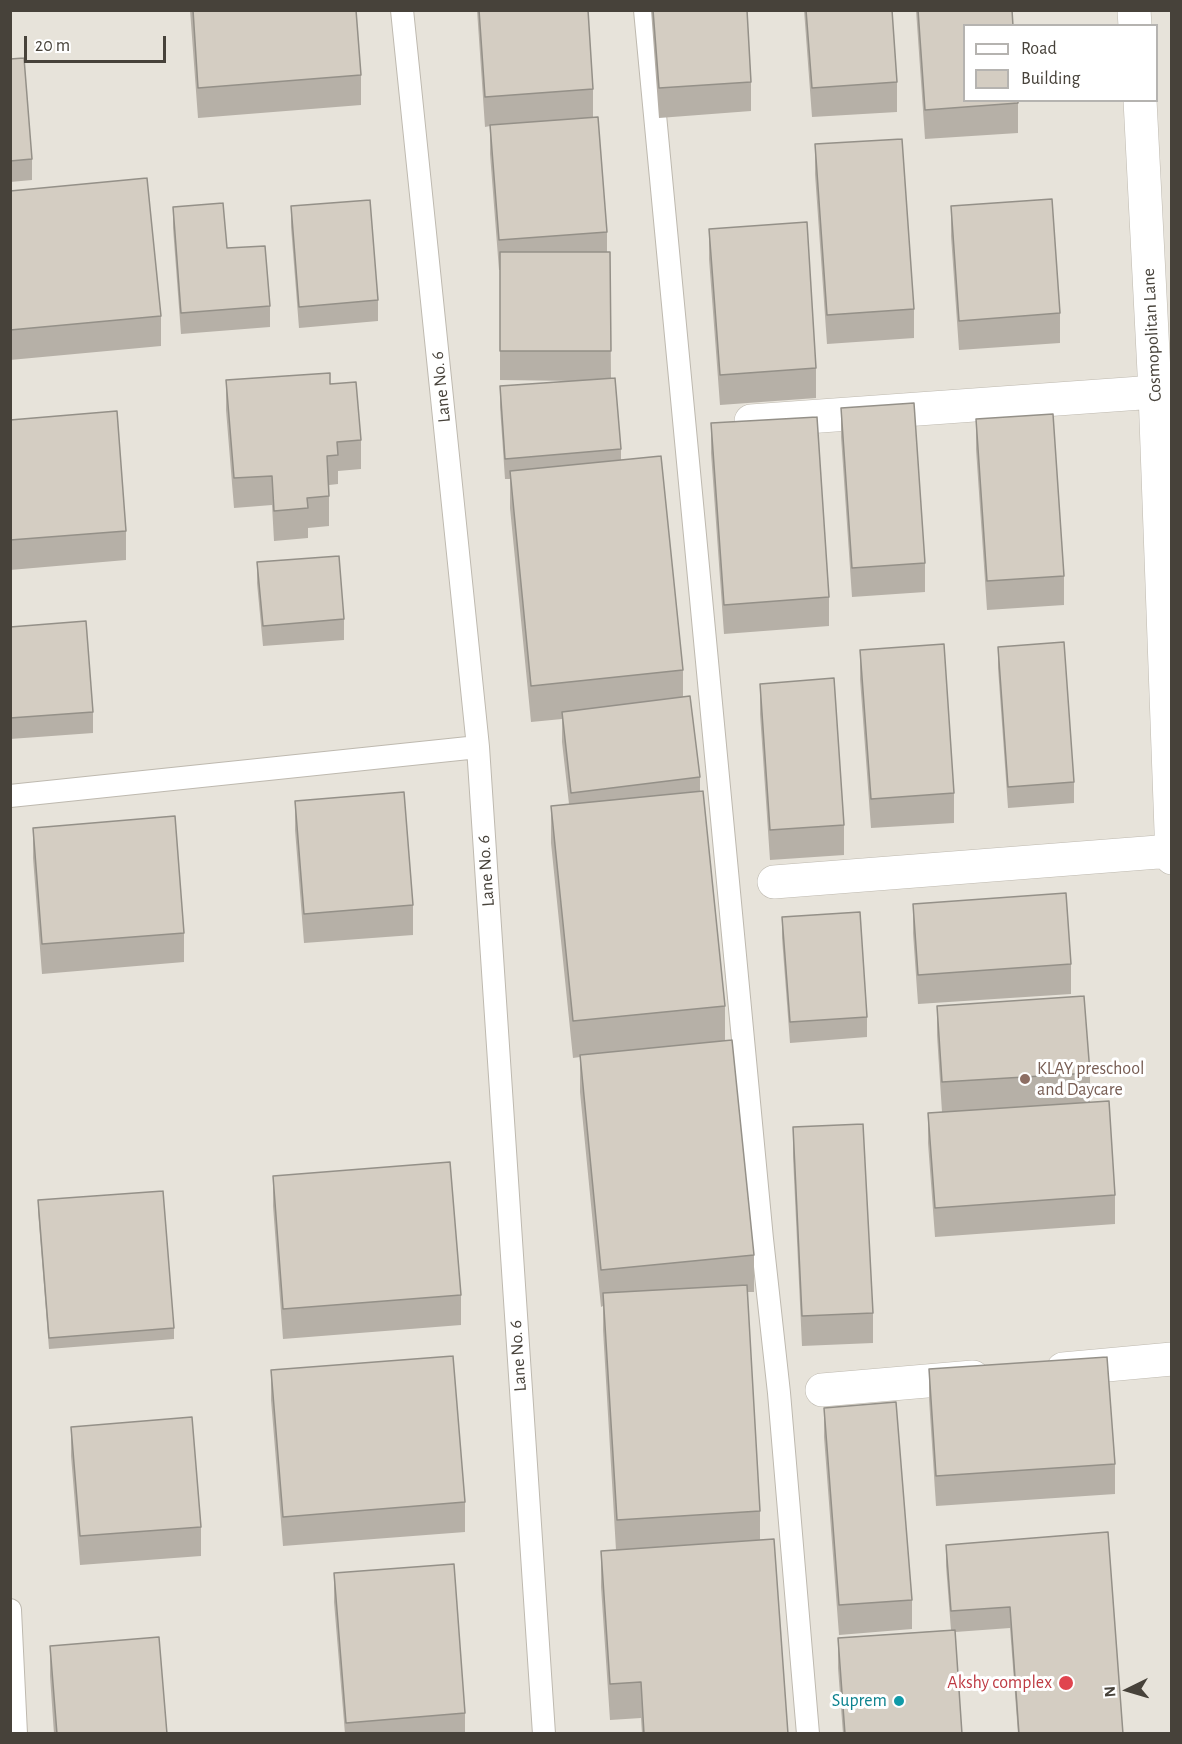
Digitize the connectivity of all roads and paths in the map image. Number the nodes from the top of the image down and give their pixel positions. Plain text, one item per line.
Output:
1 (402, 10) edge
2 (645, 10) edge
3 (1140, 102) edge
4 (1155, 392) junction
5 (719, 424) edge
6 (478, 747) junction
7 (10, 796) edge
8 (1171, 851) edge
9 (1172, 858) edge
10 (774, 882) dead end
11 (1172, 1359) edge
12 (1032, 1371) edge
13 (997, 1374) edge
14 (822, 1390) dead end
15 (10, 1610) edge
16 (16, 1734) edge
17 (544, 1734) edge
18 (808, 1734) edge

1 - 6 lane, Lane No. 6
2 - 18 lane
3 - 4 street, Cosmopolitan Lane
4 - 5 street
4 - 8 street, Cosmopolitan Lane
6 - 7 lane
6 - 17 lane, Lane No. 6
8 - 9 street, Cosmopolitan Lane
8 - 10 street
11 - 12 street
13 - 14 street
15 - 16 lane

